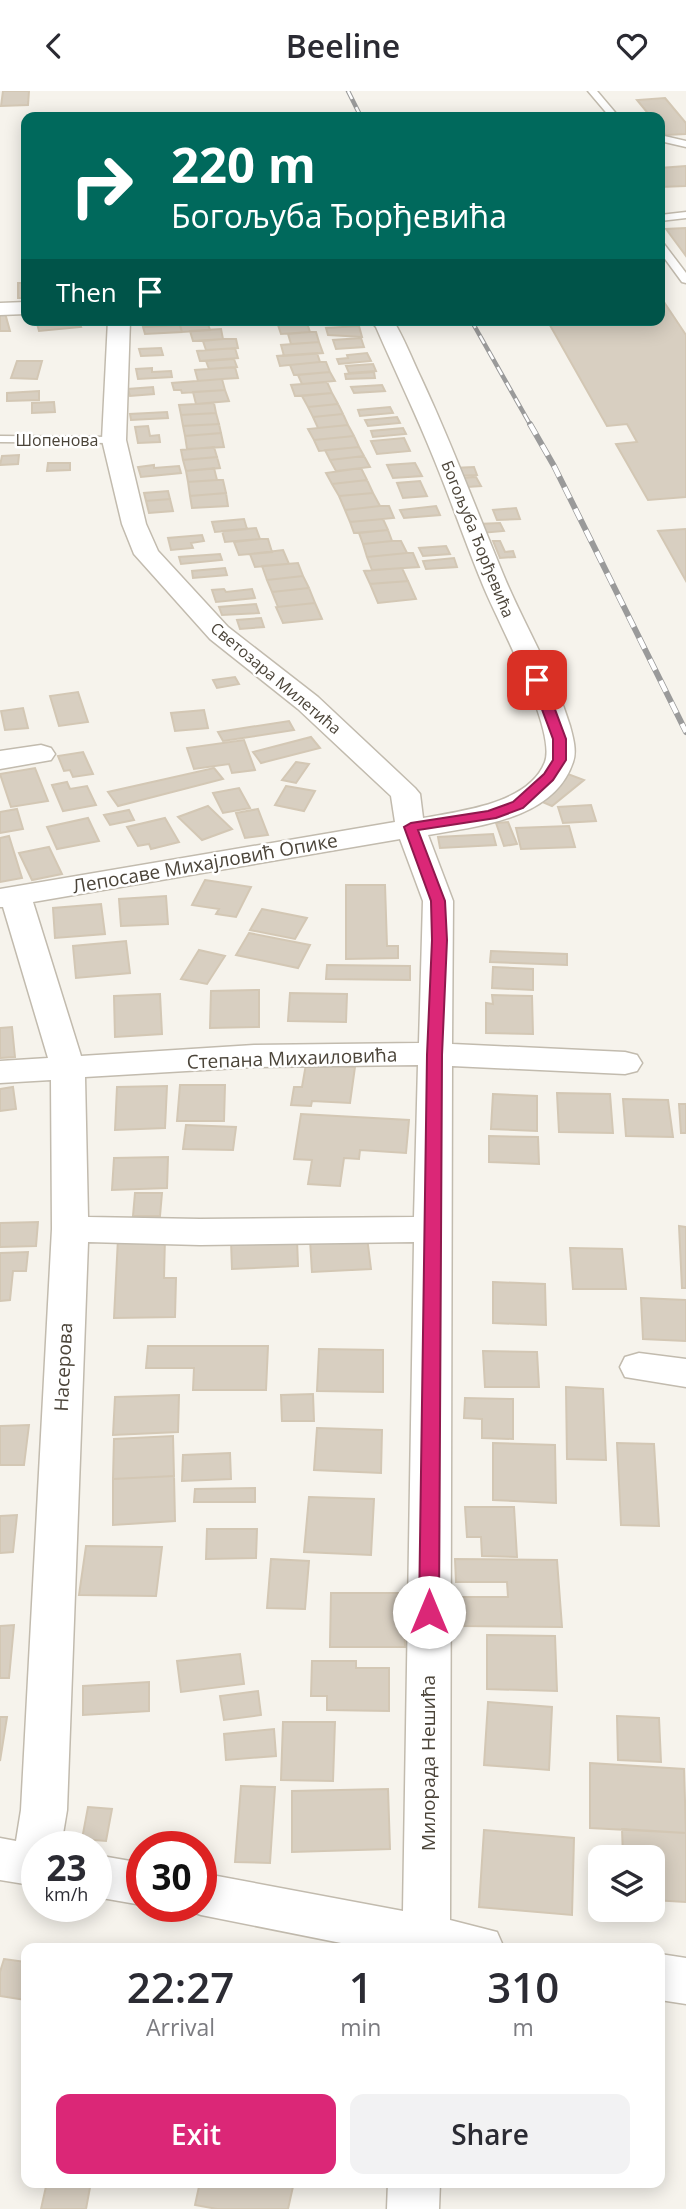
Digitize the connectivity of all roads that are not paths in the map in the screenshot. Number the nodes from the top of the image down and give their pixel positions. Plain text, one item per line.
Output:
1 (592, 91) edge
2 (611, 112) edge
3 (665, 139) edge
4 (686, 144) edge
5 (686, 215) edge
6 (665, 217) edge
7 (665, 253) edge
8 (686, 280) edge
9 (21, 308) edge
10 (0, 309) edge
11 (119, 326) edge
12 (385, 326) edge
13 (0, 439) edge
14 (114, 440) junction
15 (41, 754) dead end
16 (0, 760) edge
17 (411, 827) junction
18 (7, 896) edge
19 (434, 1055) junction
20 (625, 1063) dead end
21 (68, 1068) junction
22 (0, 1072) edge
23 (70, 1229) junction
24 (432, 1229) junction
25 (639, 1367) dead end
26 (686, 1373) edge
27 (37, 1831) edge
28 (217, 1897) edge
29 (426, 1943) edge
30 (665, 1978) edge
31 (686, 1981) edge
32 (414, 2188) edge
33 (413, 2209) edge

1 - 2 lane
3 - 4 lane
5 - 6 lane
7 - 8 lane
9 - 10 street
11 - 14 street, Светозара Милетића
12 - 17 street, Богољуба Ђорђевића
13 - 14 lane, Шопенова
14 - 17 street, Светозара Милетића
15 - 16 street
17 - 18 street, Лепосаве Михајловић Опике
17 - 19 street, Милорада Нешића
18 - 21 street, Насерова
19 - 20 street, Степана Михаиловића
19 - 21 street, Степана Михаиловића
19 - 24 street, Милорада Нешића
21 - 22 street, Степана Михаиловића
21 - 23 street, Насерова
23 - 24 street
23 - 27 street, Насерова
24 - 29 street, Милорада Нешића
25 - 26 street
28 - 29 street
30 - 31 street
32 - 33 street

